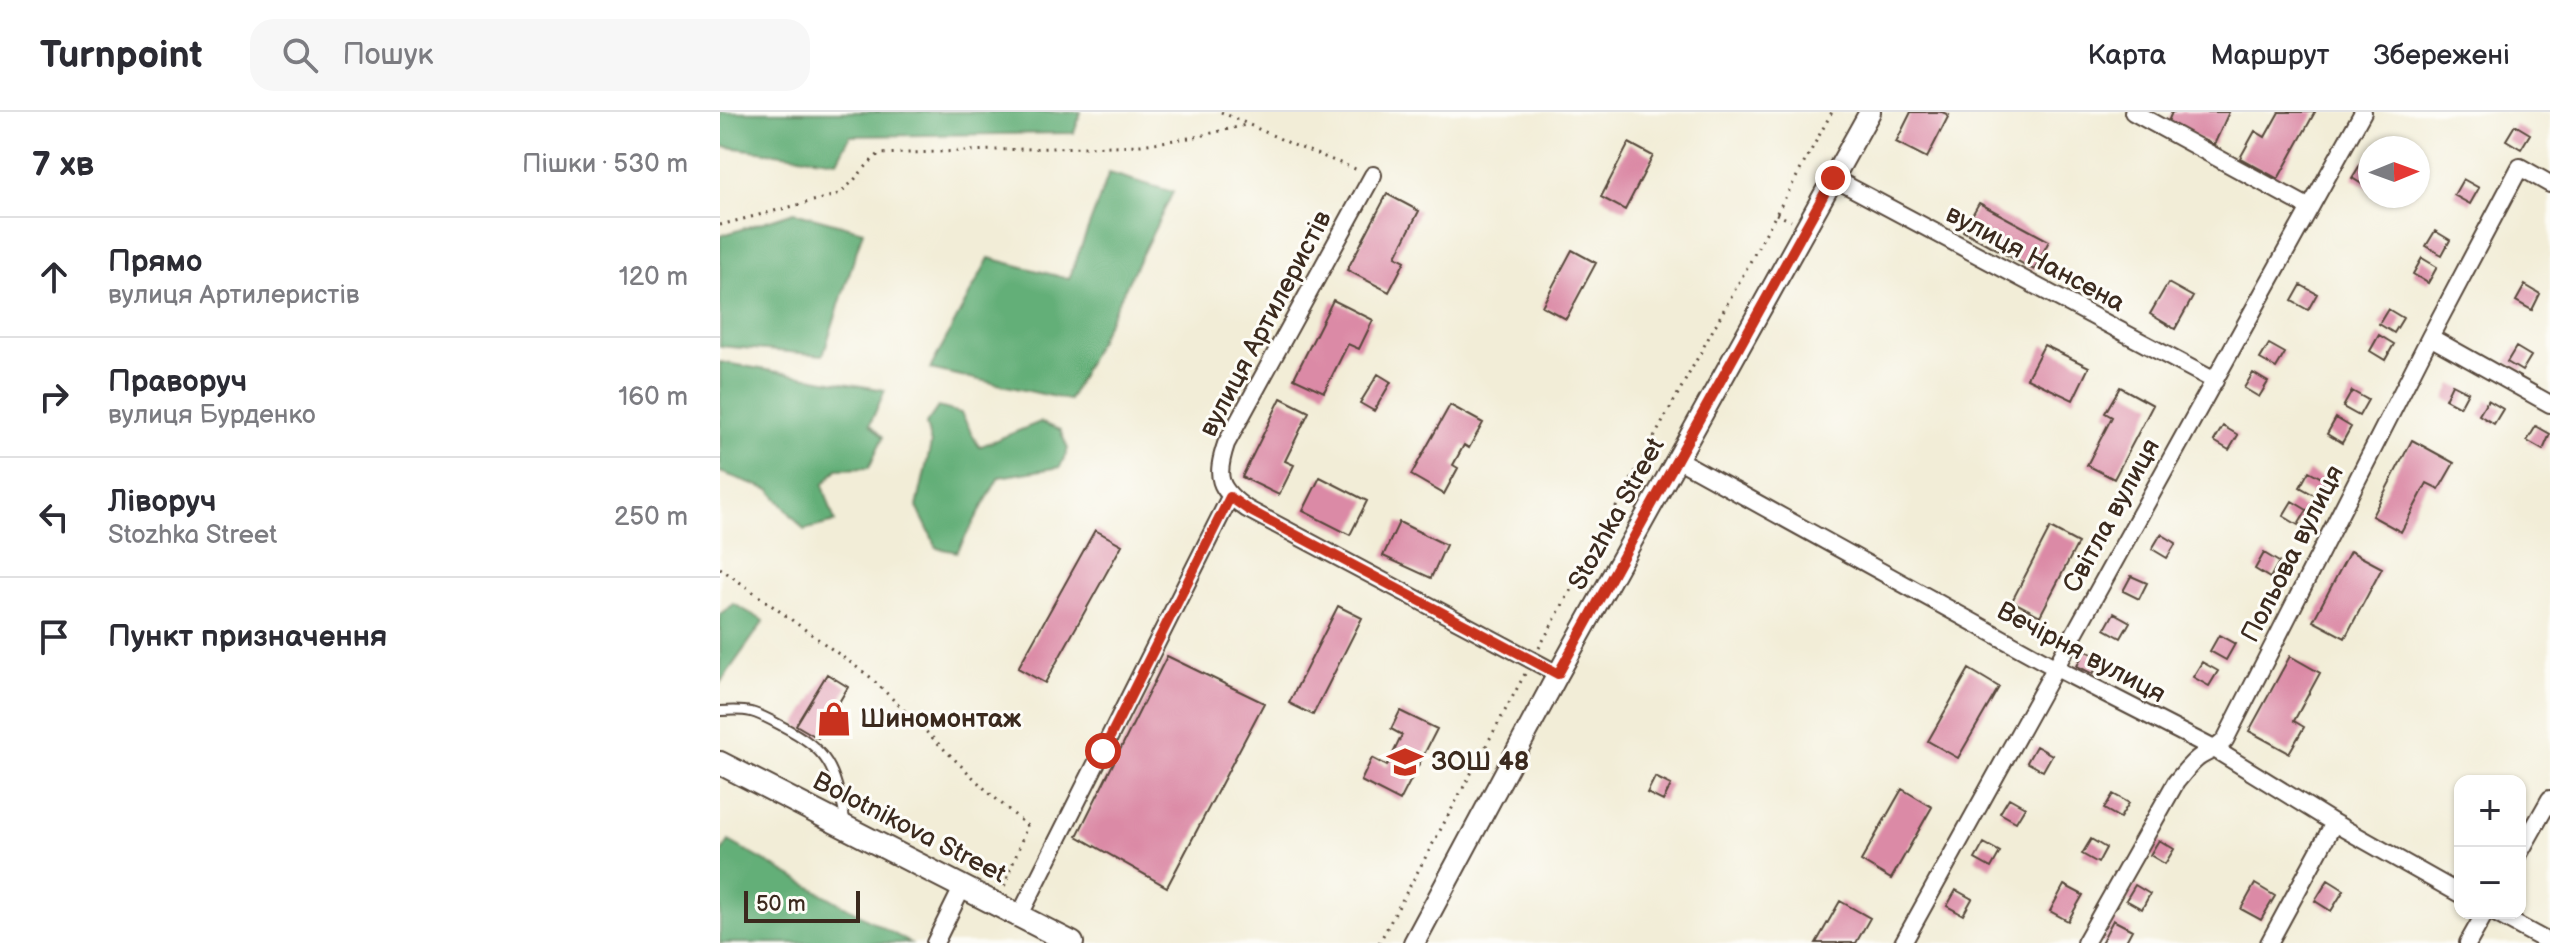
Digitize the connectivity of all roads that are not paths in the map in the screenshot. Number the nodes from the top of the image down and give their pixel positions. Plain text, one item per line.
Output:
1 (1870, 112) edge
2 (2133, 112) edge
3 (2363, 112) edge
4 (1373, 175) road end
5 (1833, 178) junction
6 (2550, 184) edge
7 (2308, 207) junction
8 (2430, 337) junction
9 (2215, 381) junction
10 (2550, 404) edge
11 (1677, 459) junction
12 (1230, 497) junction
13 (2056, 668) junction
14 (1558, 674) junction
15 (720, 711) edge
16 (2216, 750) junction
17 (720, 763) edge
18 (2550, 799) edge
19 (2334, 823) junction
20 (847, 828) junction
21 (2523, 847) edge
22 (962, 888) junction
23 (2454, 891) edge
24 (1019, 917) junction
25 (2482, 919) edge
26 (2506, 919) edge
27 (935, 943) edge
28 (1072, 943) edge
29 (1414, 943) edge
30 (1903, 943) edge
31 (2085, 943) edge
32 (2269, 943) edge
33 (2468, 943) edge
34 (2550, 943) edge

1 - 5 street, Stozhka Street
2 - 7 street
3 - 7 street, Світла вулиця
4 - 12 street, вулиця Артилеристів
5 - 9 street, вулиця Нансена
5 - 11 street, Stozhka Street
6 - 8 street, Польова вулиця
7 - 9 street, Світла вулиця
8 - 10 street
8 - 16 street, Польова вулиця
9 - 13 street, Світла вулиця
11 - 13 street, Вечірня вулиця
11 - 14 street, Stozhka Street
12 - 14 street
12 - 24 street
13 - 16 street, Вечірня вулиця
13 - 30 street, Світла вулиця
14 - 29 street, Stozhka Street
15 - 20 lane
16 - 19 street, Вечірня вулиця
16 - 31 street, Польова вулиця
17 - 20 main road, Bolotnikova Street
18 - 21 street
19 - 23 street, Вечірня вулиця
19 - 32 street
20 - 22 main road, Bolotnikova Street
22 - 24 main road, Bolotnikova Street
22 - 27 street
24 - 28 main road, Bolotnikova Street
25 - 33 street
26 - 34 street

